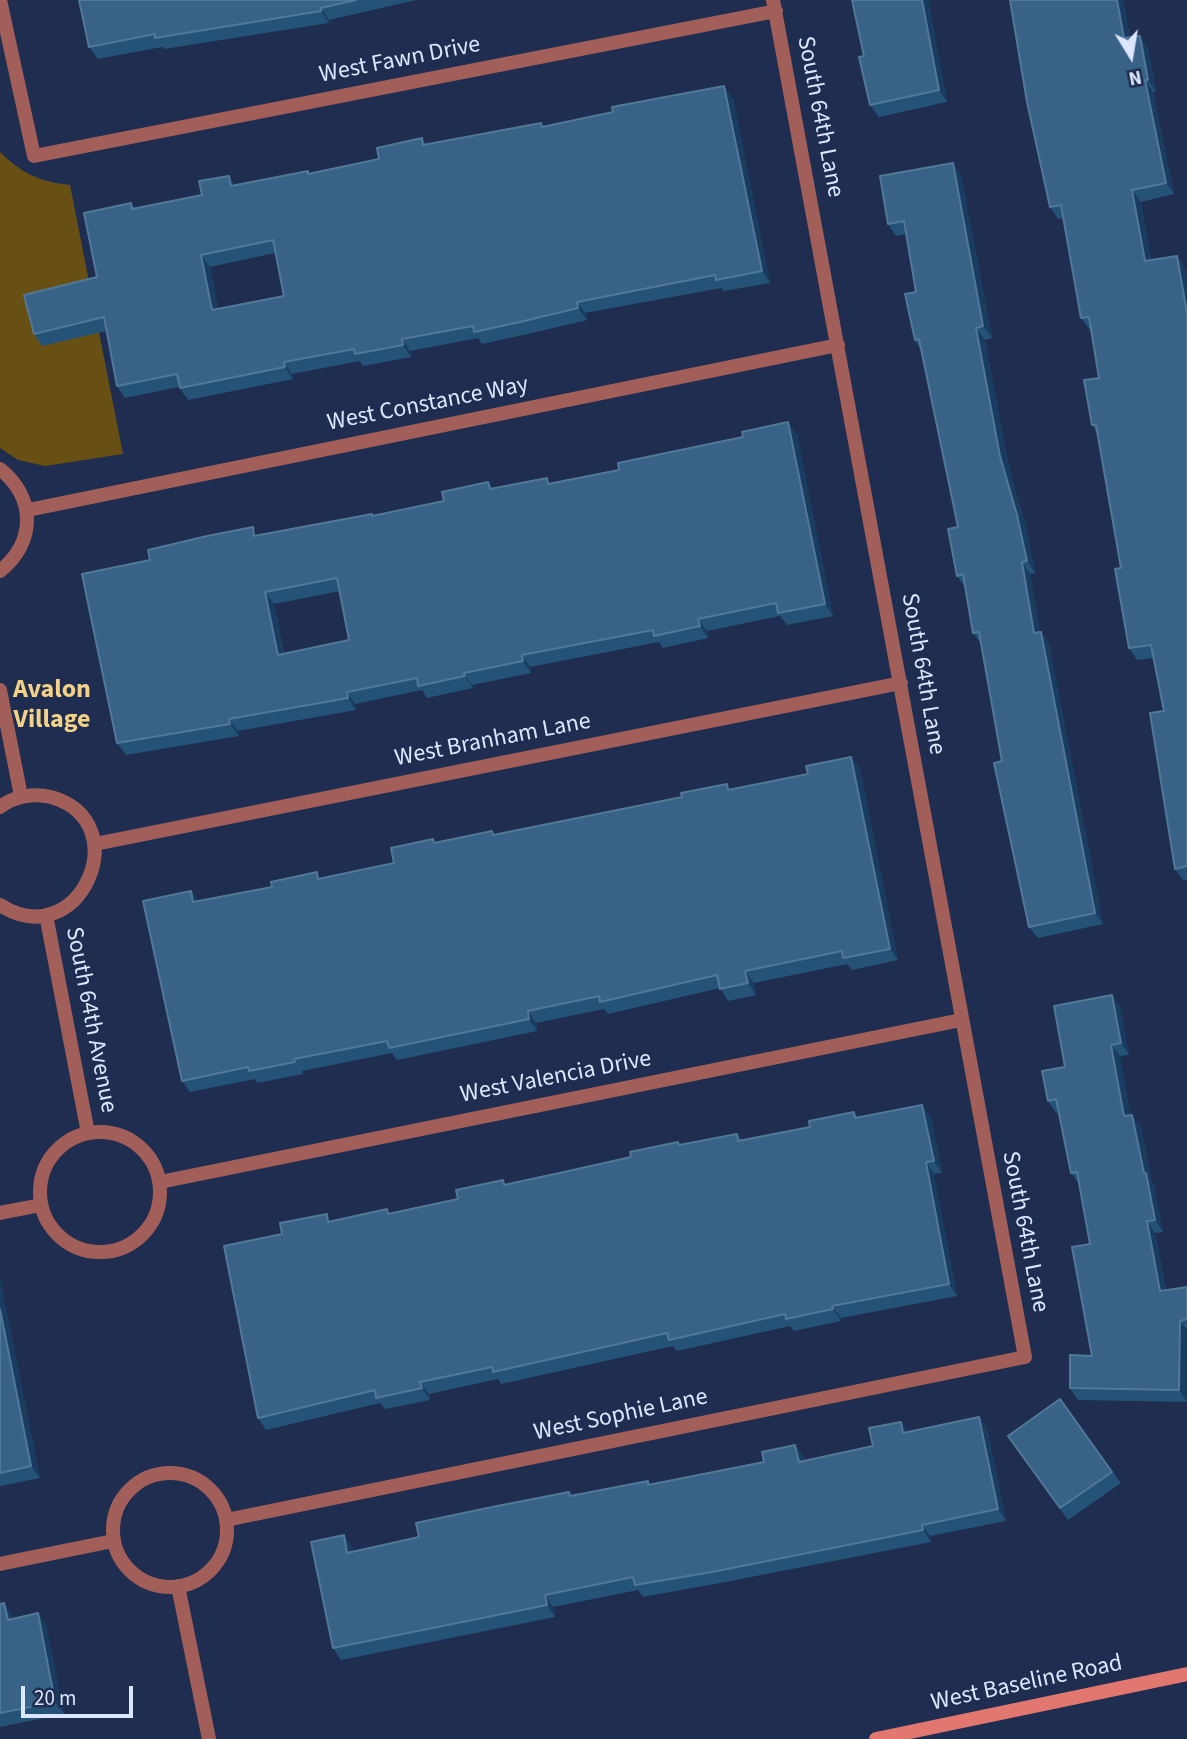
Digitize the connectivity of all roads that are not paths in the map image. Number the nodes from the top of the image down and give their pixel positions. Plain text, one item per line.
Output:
1 (0, 0) edge
2 (775, 5) edge
3 (838, 345) junction
4 (0, 469) edge
5 (28, 510) junction
6 (0, 571) edge
7 (901, 683) junction
8 (0, 690) edge
9 (21, 796) junction
10 (0, 807) edge
11 (95, 844) junction
12 (0, 905) edge
13 (46, 915) junction
14 (961, 1020) junction
15 (88, 1133) junction
16 (160, 1182) junction
17 (41, 1205) junction
18 (0, 1213) edge
19 (1024, 1357) joint
20 (226, 1520) junction
21 (113, 1541) junction
22 (0, 1564) edge
23 (178, 1586) junction
24 (1187, 1674) edge
25 (209, 1739) edge
26 (876, 1739) edge

1 - 2 street, West Fawn Drive
2 - 3 street, South 64th Lane
3 - 5 street, West Constance Way
3 - 7 street, South 64th Lane
4 - 5 street
5 - 6 street
7 - 11 street, West Branham Lane
7 - 14 street, South 64th Lane
8 - 9 street
9 - 10 street
9 - 11 street
11 - 13 street
12 - 13 street
13 - 15 street, South 64th Avenue
14 - 16 street, West Valencia Drive
14 - 19 street, South 64th Lane
15 - 16 street
15 - 17 street
16 - 17 street
17 - 18 street
19 - 20 street, West Sophie Lane
20 - 21 street
20 - 23 street
21 - 22 street
21 - 23 street
23 - 25 street
24 - 26 main road, West Baseline Road

